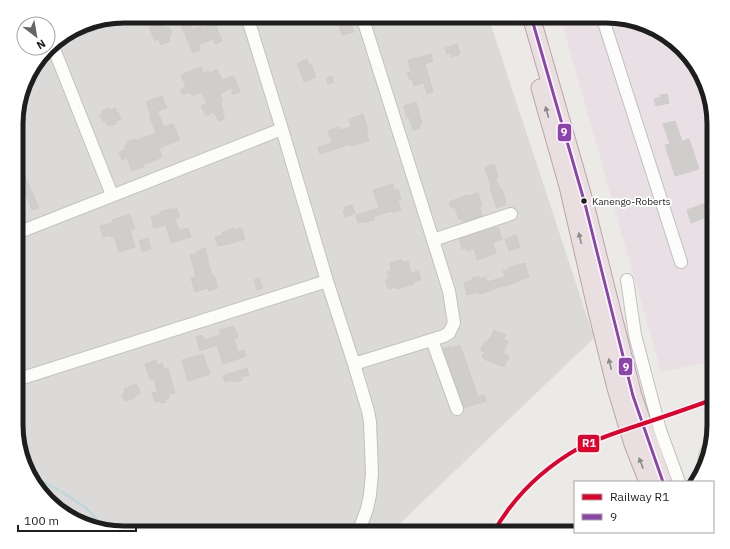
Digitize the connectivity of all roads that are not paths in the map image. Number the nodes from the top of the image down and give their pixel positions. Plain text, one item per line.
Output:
1 (249, 23) edge
2 (364, 23) edge
3 (522, 23) edge
4 (533, 23) edge
5 (604, 23) edge
6 (56, 54) edge
7 (282, 129) junction
8 (112, 195) junction
9 (512, 214) dead end
10 (23, 231) edge
11 (434, 240) junction
12 (681, 262) dead end
13 (627, 280) dead end
14 (327, 281) junction
15 (432, 340) junction
16 (354, 364) junction
17 (23, 378) edge
18 (627, 399) junction
19 (456, 409) dead end
20 (647, 438) junction
21 (648, 481) edge
22 (663, 481) edge
23 (678, 481) edge
24 (360, 526) edge

1 - 7 street
2 - 11 street
18 -> 3 highway
4 - 18 highway
5 - 12 street
6 - 8 street
7 - 8 street
7 - 14 street
8 - 10 street
9 - 11 street
11 - 15 street
13 - 20 street
14 - 16 street
14 - 17 street
15 - 16 street
15 - 19 street
16 - 24 street
18 - 20 highway
21 -> 20 highway
20 - 22 highway
20 - 23 street

